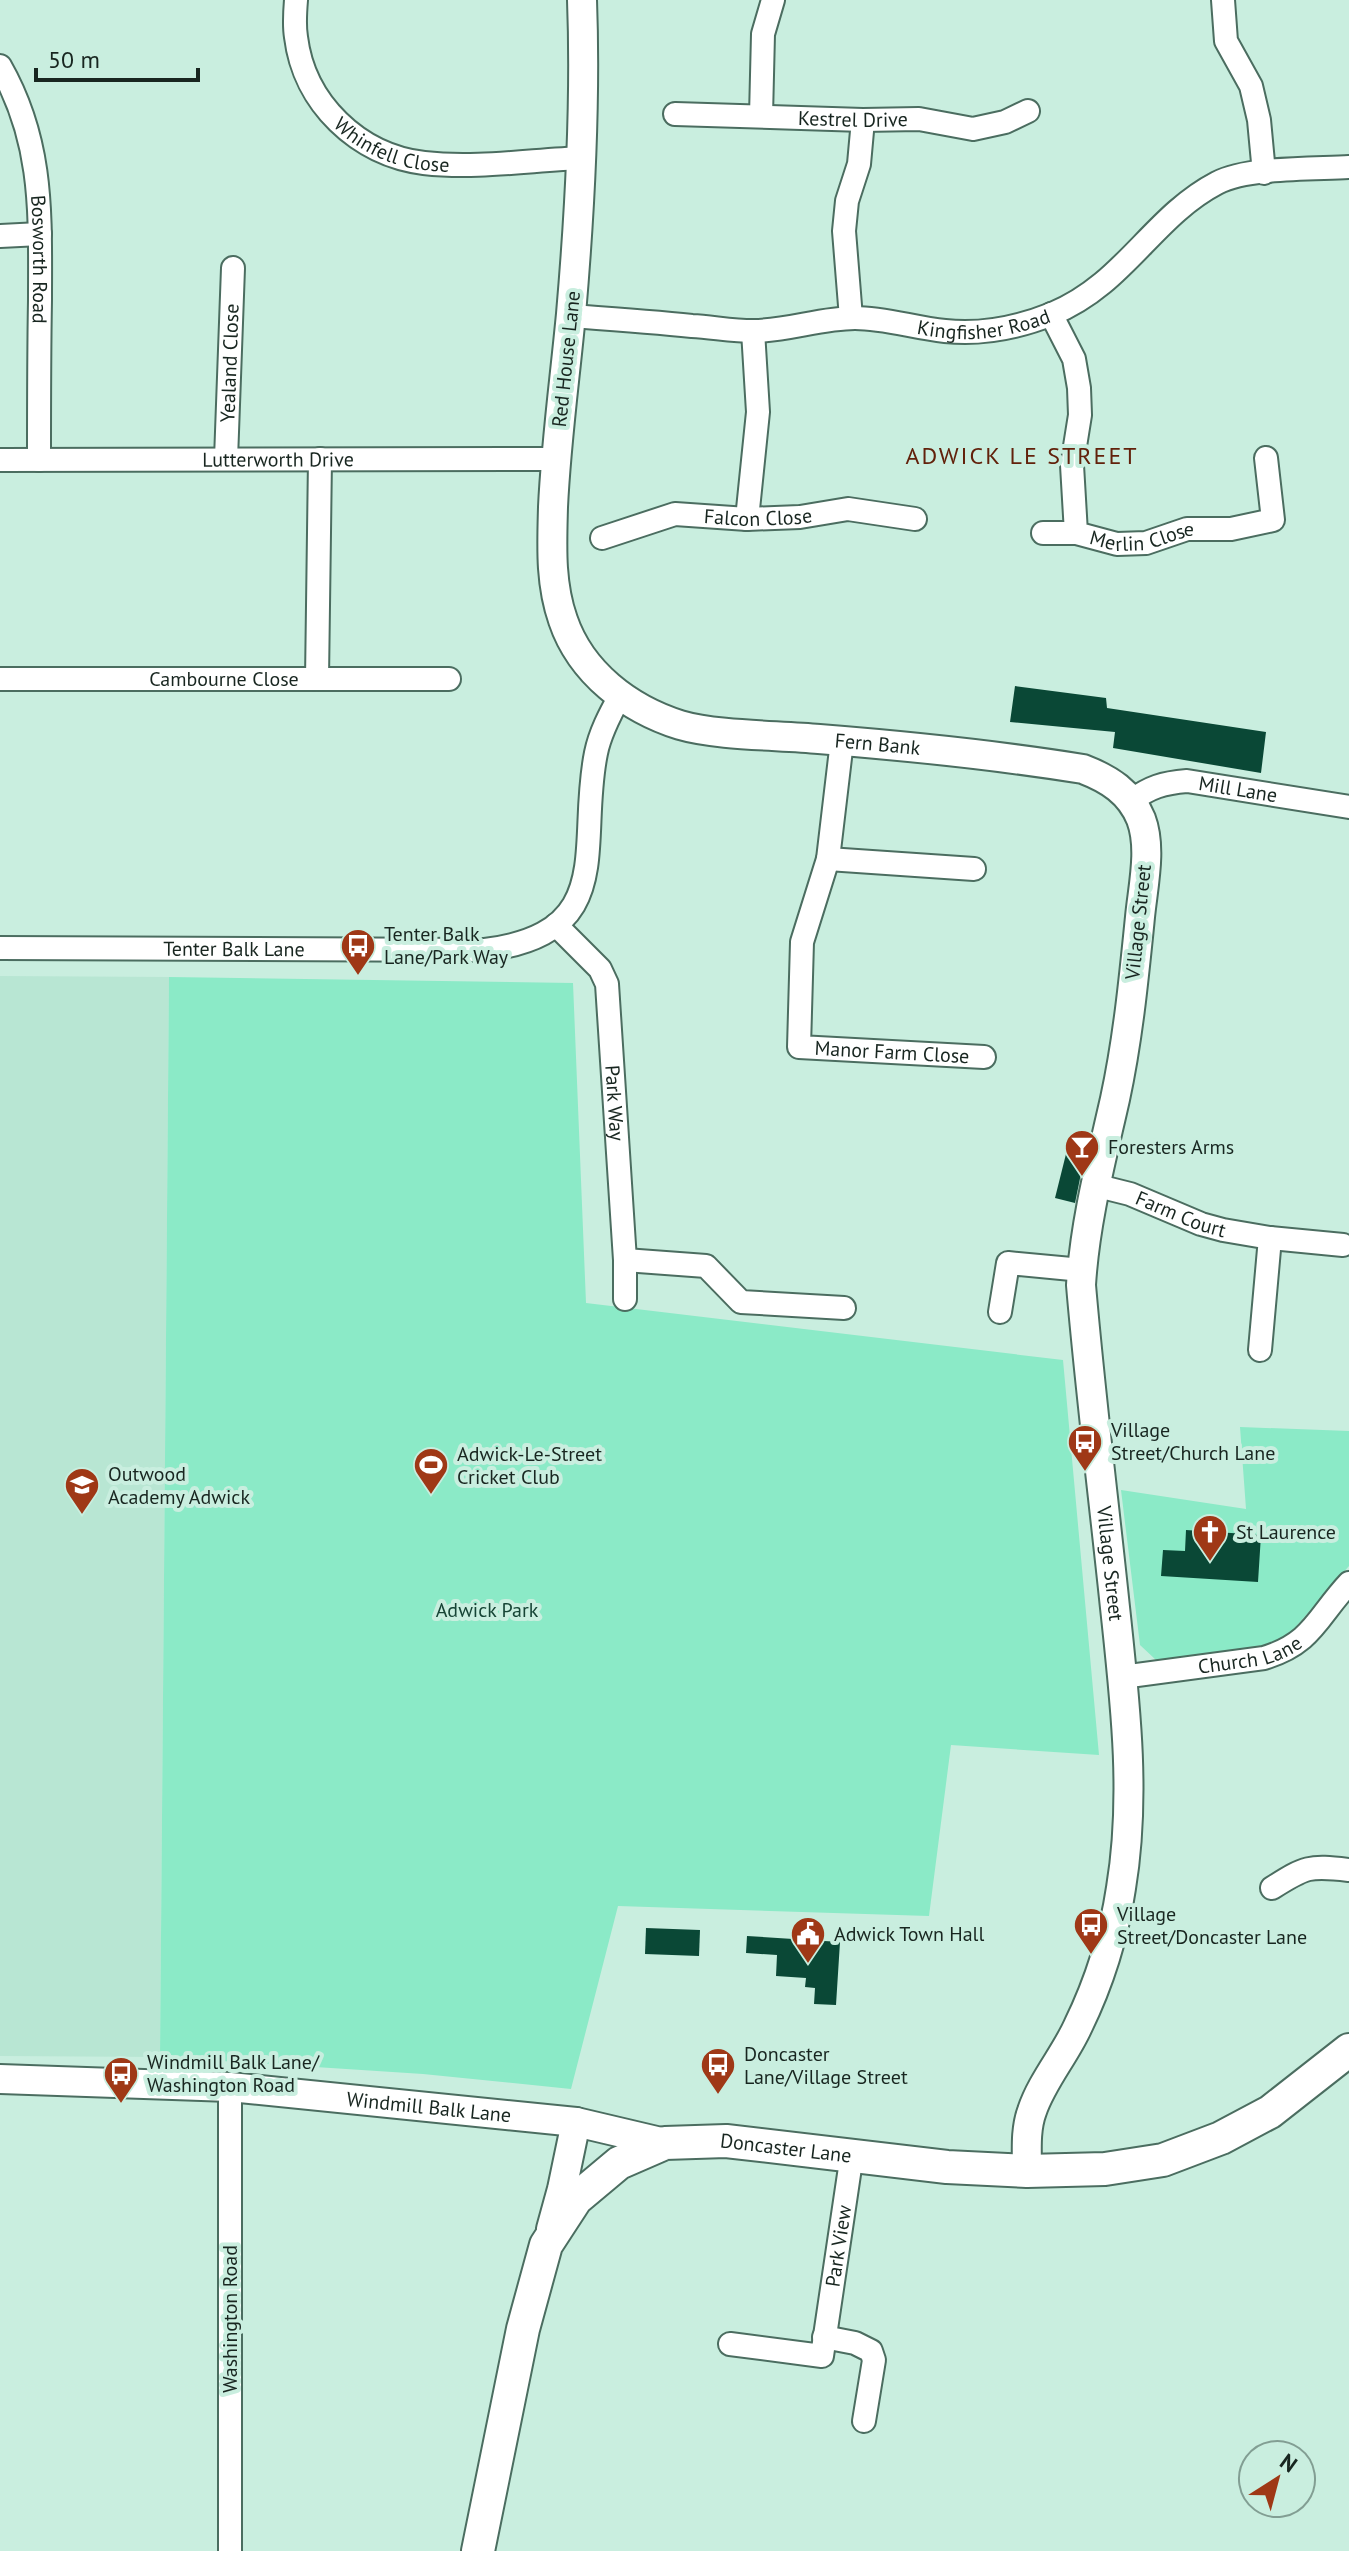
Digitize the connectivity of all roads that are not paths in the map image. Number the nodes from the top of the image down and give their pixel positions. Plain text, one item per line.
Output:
1 (296, 0) edge
2 (582, 0) edge
3 (773, 0) edge
4 (1223, 0) edge
5 (0, 66) edge
6 (1028, 111) dead end
7 (675, 114) dead end
8 (761, 116) junction
9 (863, 120) junction
10 (583, 158) junction
11 (1349, 167) edge
12 (1264, 173) junction
13 (40, 234) junction
14 (0, 236) edge
15 (233, 268) dead end
16 (1051, 314) junction
17 (571, 316) junction
18 (851, 318) junction
19 (753, 331) junction
20 (1266, 458) dead end
21 (226, 459) junction
22 (320, 459) junction
23 (555, 459) junction
24 (0, 460) edge
25 (39, 460) junction
26 (747, 519) junction
27 (915, 519) dead end
28 (1043, 533) dead end
29 (1076, 533) junction
30 (602, 538) dead end
31 (0, 679) edge
32 (317, 679) junction
33 (449, 679) dead end
34 (620, 696) junction
35 (842, 741) junction
36 (1131, 801) junction
37 (1349, 807) edge
38 (828, 859) junction
39 (974, 869) dead end
40 (556, 925) junction
41 (0, 948) edge
42 (984, 1057) dead end
43 (1094, 1185) junction
44 (1270, 1238) junction
45 (1343, 1245) dead end
46 (625, 1260) junction
47 (1082, 1270) junction
48 (625, 1299) dead end
49 (844, 1308) dead end
50 (1000, 1312) dead end
51 (1260, 1350) dead end
52 (1349, 1583) edge
53 (1122, 1677) junction
54 (1349, 1870) edge
55 (1272, 1888) dead end
56 (1349, 2050) edge
57 (0, 2079) edge
58 (230, 2087) junction
59 (576, 2122) junction
60 (665, 2143) junction
61 (852, 2154) junction
62 (1027, 2171) junction
63 (546, 2245) junction
64 (824, 2337) junction
65 (730, 2344) dead end
66 (864, 2421) dead end
67 (230, 2551) edge
68 (478, 2551) edge

1 - 10 street, Whinfell Close
2 - 10 street, Red House Lane
3 - 8 street
4 - 12 street
5 - 13 street, Bosworth Road
6 - 9 street, Kestrel Drive
7 - 8 street, Kestrel Drive
8 - 9 street, Kestrel Drive
9 - 18 street
10 - 17 street, Red House Lane
11 - 12 street, Kingfisher Road
12 - 16 street, Kingfisher Road
13 - 14 street
13 - 25 street, Bosworth Road
15 - 21 street, Yealand Close
16 - 18 street, Kingfisher Road
16 - 29 street, Merlin Close
17 - 19 street, Kingfisher Road
17 - 23 street, Red House Lane
18 - 19 street, Kingfisher Road
19 - 26 street
20 - 29 street, Merlin Close
21 - 22 street, Lutterworth Drive
21 - 25 street, Lutterworth Drive
22 - 23 street, Lutterworth Drive
22 - 32 street
23 - 34 street, Red House Lane
24 - 25 street, Lutterworth Drive
26 - 27 street, Falcon Close
26 - 30 street, Falcon Close
28 - 29 street
31 - 32 street, Cambourne Close
32 - 33 street, Cambourne Close
34 - 35 street, Fern Bank
34 - 40 street, Tenter Balk Lane
35 - 36 street, Fern Bank
35 - 38 street, Manor Farm Close
36 - 37 street, Mill Lane
36 - 43 street, Village Street
38 - 39 street
38 - 42 street, Manor Farm Close
40 - 41 street, Tenter Balk Lane
40 - 46 street, Park Way
43 - 44 street, Farm Court
43 - 47 street, Village Street
44 - 45 street, Farm Court
44 - 51 street
46 - 48 street, Park Way
46 - 49 street
47 - 50 street
47 - 53 street, Village Street
52 - 53 street, Church Lane
53 - 62 street, Village Street
54 - 55 street
56 - 62 main road, Doncaster Lane
57 - 58 street, Windmill Balk Lane
58 - 59 street, Windmill Balk Lane
58 - 67 street, Washington Road
59 - 60 street, Windmill Balk Lane
59 - 63 street
60 - 61 main road, Doncaster Lane
60 - 63 main road, Doncaster Lane
61 - 62 main road, Doncaster Lane
61 - 64 street, Park View
63 - 68 main road, Doncaster Lane
64 - 65 street
64 - 66 street

